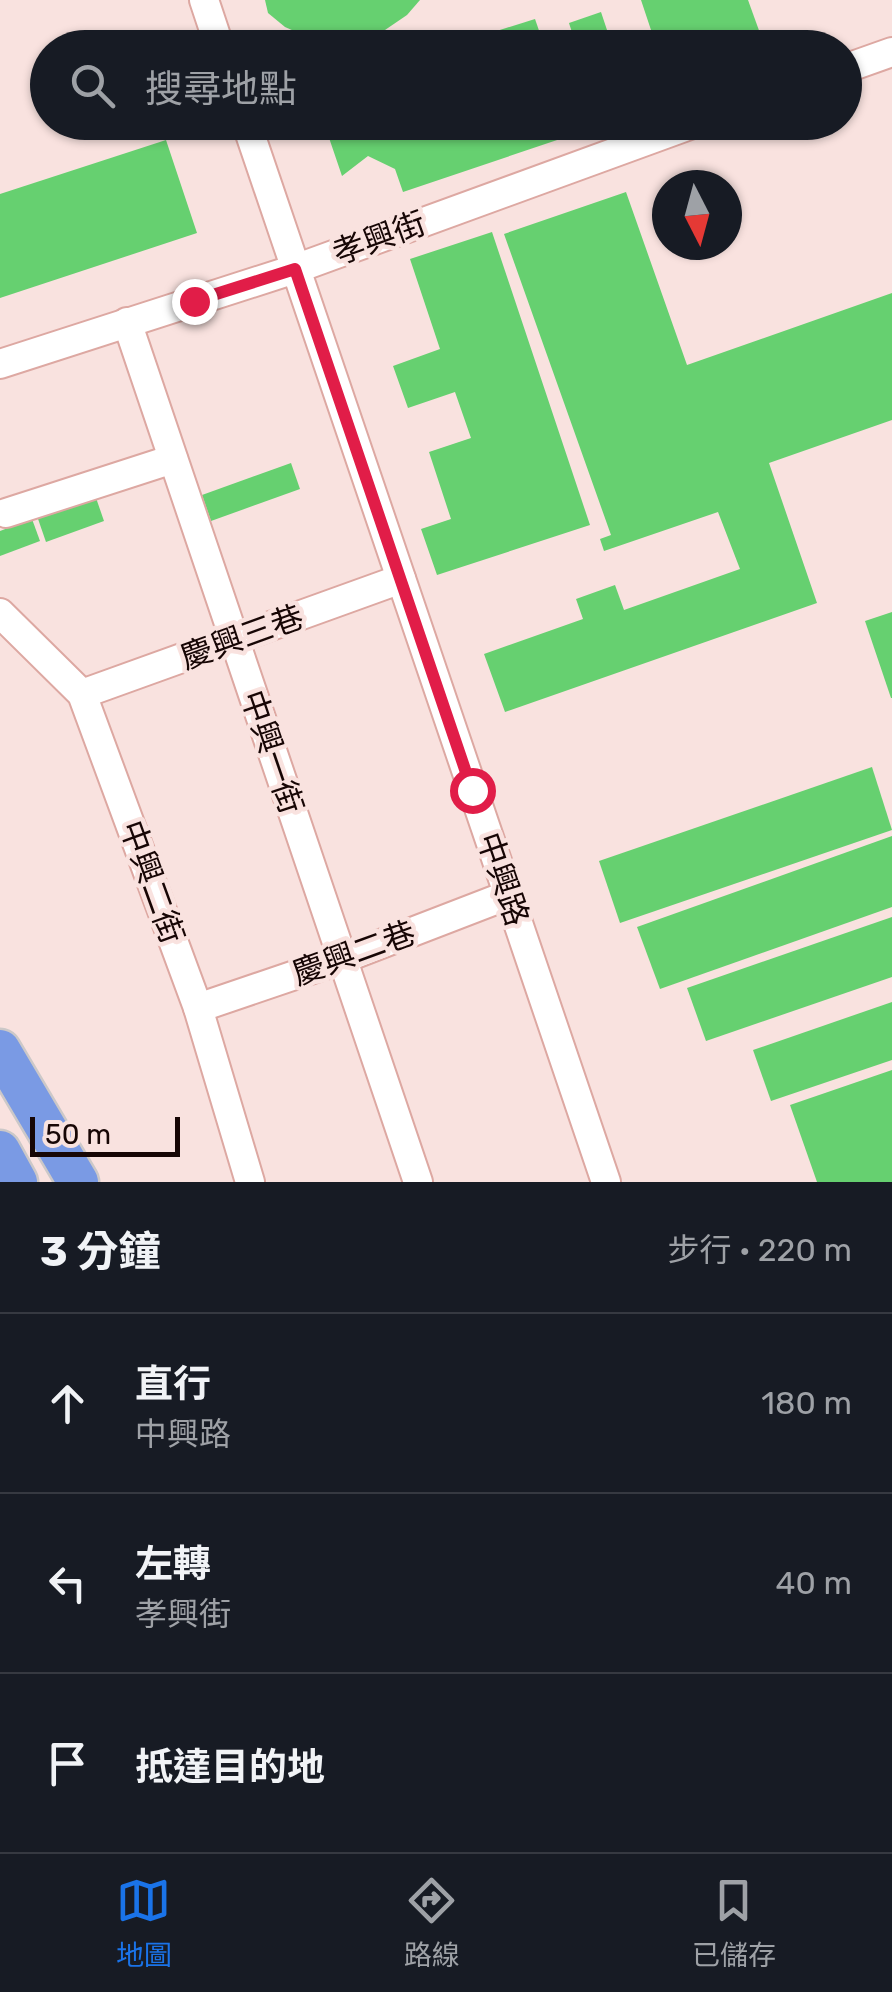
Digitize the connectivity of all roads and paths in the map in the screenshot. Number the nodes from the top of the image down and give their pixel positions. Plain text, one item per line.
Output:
1 (204, 0) edge
2 (214, 30) edge
3 (892, 52) edge
4 (862, 63) edge
5 (252, 140) edge
6 (649, 140) edge
7 (295, 269) junction
8 (127, 322) junction
9 (0, 364) edge
10 (173, 459) junction
11 (6, 513) dead end
12 (401, 580) junction
13 (0, 613) edge
14 (234, 640) junction
15 (82, 694) junction
16 (508, 895) junction
17 (342, 959) junction
18 (198, 1008) junction
19 (0, 1050) edge
20 (0, 1093) edge
21 (0, 1152) edge
22 (17, 1182) edge
23 (51, 1182) edge
24 (78, 1182) edge
25 (250, 1182) edge
26 (418, 1182) edge
27 (606, 1182) edge

1 - 2 street
3 - 4 street
5 - 7 street, 中興路
6 - 7 street, 孝興街
7 - 8 street, 孝興街
7 - 12 street, 中興路
8 - 9 street, 孝興街
8 - 10 street, 中興一街
10 - 11 street
10 - 14 street, 中興一街
12 - 14 street, 慶興三巷
12 - 16 street, 中興路
13 - 15 street, 中興二街
14 - 15 street, 慶興三巷
14 - 17 street, 中興一街
15 - 18 street, 中興二街
16 - 17 street, 慶興二巷
16 - 27 street, 中興路
17 - 18 street, 慶興二巷
17 - 26 street, 中興一街
18 - 25 street, 中興二街
19 - 24 highway
20 - 23 highway
21 - 22 highway

